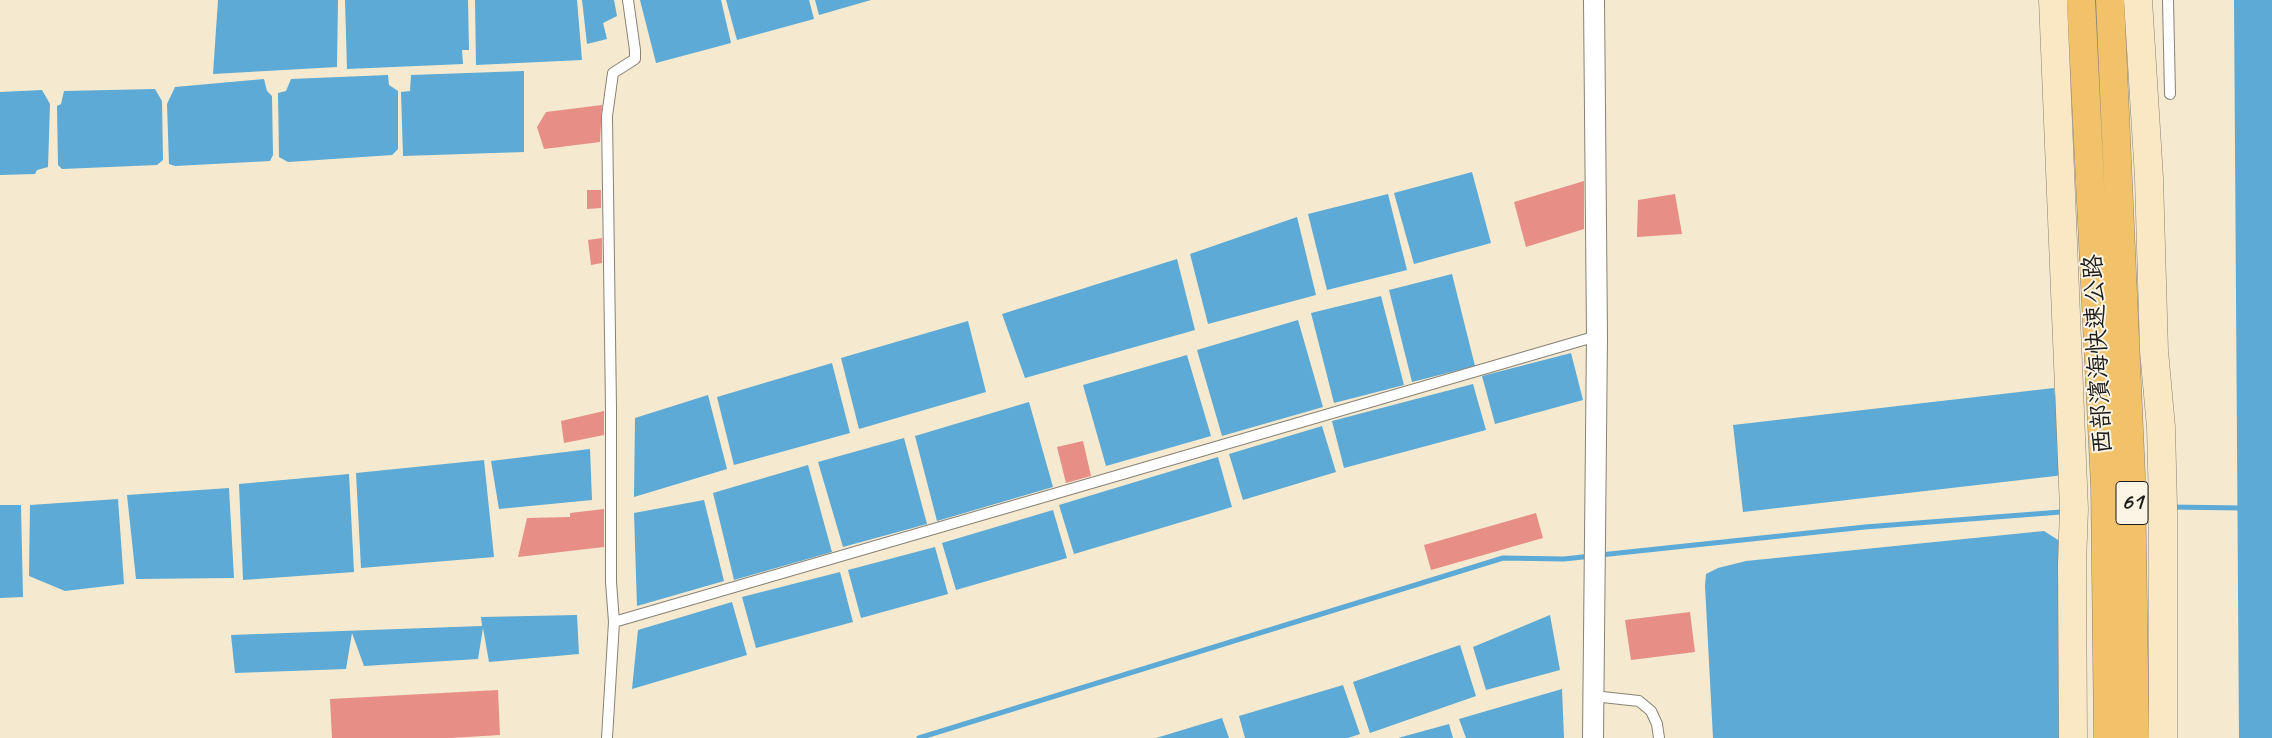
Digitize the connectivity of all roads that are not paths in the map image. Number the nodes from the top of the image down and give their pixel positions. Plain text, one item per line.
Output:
1 (628, 0) edge
2 (1594, 0) edge
3 (2053, 0) edge
4 (2081, 0) edge
5 (2110, 0) edge
6 (2138, 0) edge
7 (2168, 0) edge
8 (2170, 94) dead end
9 (1597, 336) junction
10 (614, 622) junction
11 (1593, 696) junction
12 (607, 738) edge
13 (1593, 738) edge
14 (1658, 738) edge
15 (2073, 738) edge
16 (2108, 738) edge
17 (2135, 738) edge
18 (2163, 738) edge

1 - 10 lane
2 - 9 street
3 - 15 street
4 - 16 highway, 西部濱海快速公路 / 61
5 - 17 highway, 西部濱海快速公路 / 61
6 - 18 street
7 - 8 lane
9 - 10 lane
9 - 11 street
10 - 12 lane
11 - 13 street
11 - 14 lane

